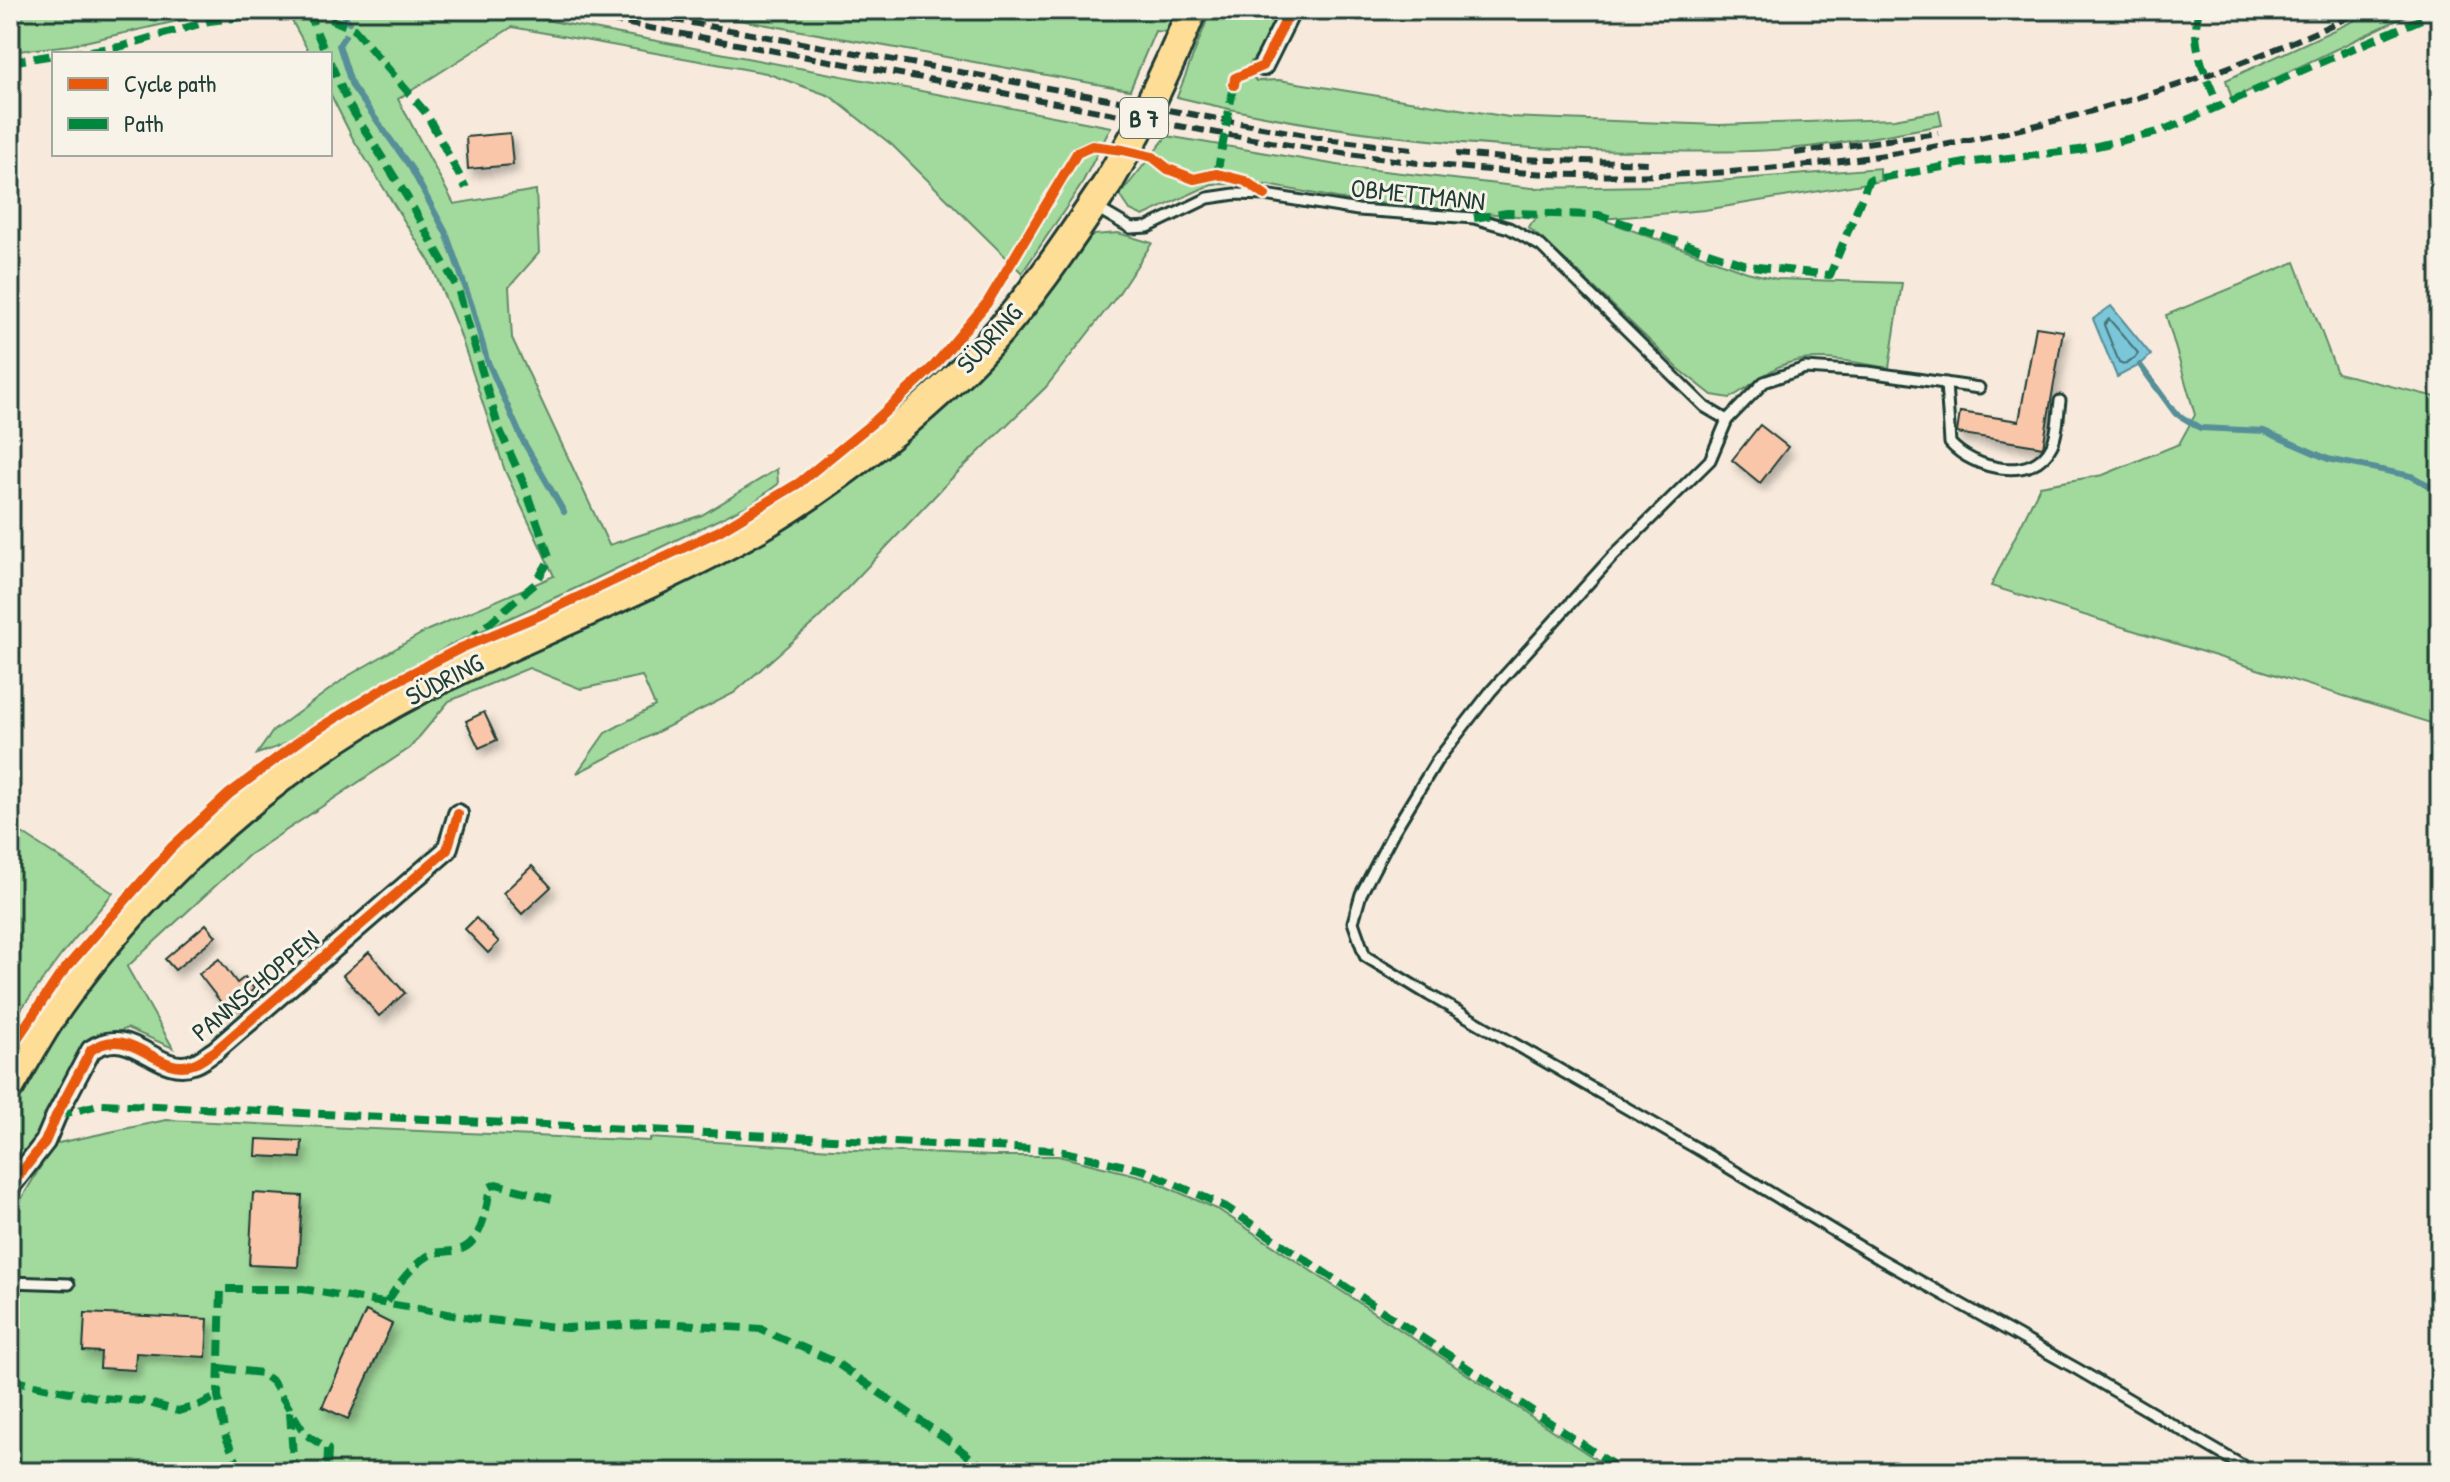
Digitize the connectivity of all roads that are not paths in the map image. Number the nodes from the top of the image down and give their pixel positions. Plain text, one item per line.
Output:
1 (1192, 10) edge
2 (1291, 10) edge
3 (1263, 66) dead end
4 (1100, 194) junction
5 (1946, 383) junction
6 (1979, 388) dead end
7 (2060, 401) dead end
8 (1727, 420) junction
9 (458, 814) dead end
10 (10, 1086) edge
11 (10, 1187) edge
12 (10, 1282) edge
13 (69, 1284) dead end
14 (2253, 1472) edge

1 - 4 main road, SÜDRING / B 7, bridge
2 - 3 street
4 - 8 lane, OBMETTMANN
4 - 10 main road, SÜDRING / B 7
5 - 6 lane
5 - 7 lane
5 - 8 lane
8 - 14 lane
9 - 11 street, PANNSCHOPPEN
12 - 13 lane

